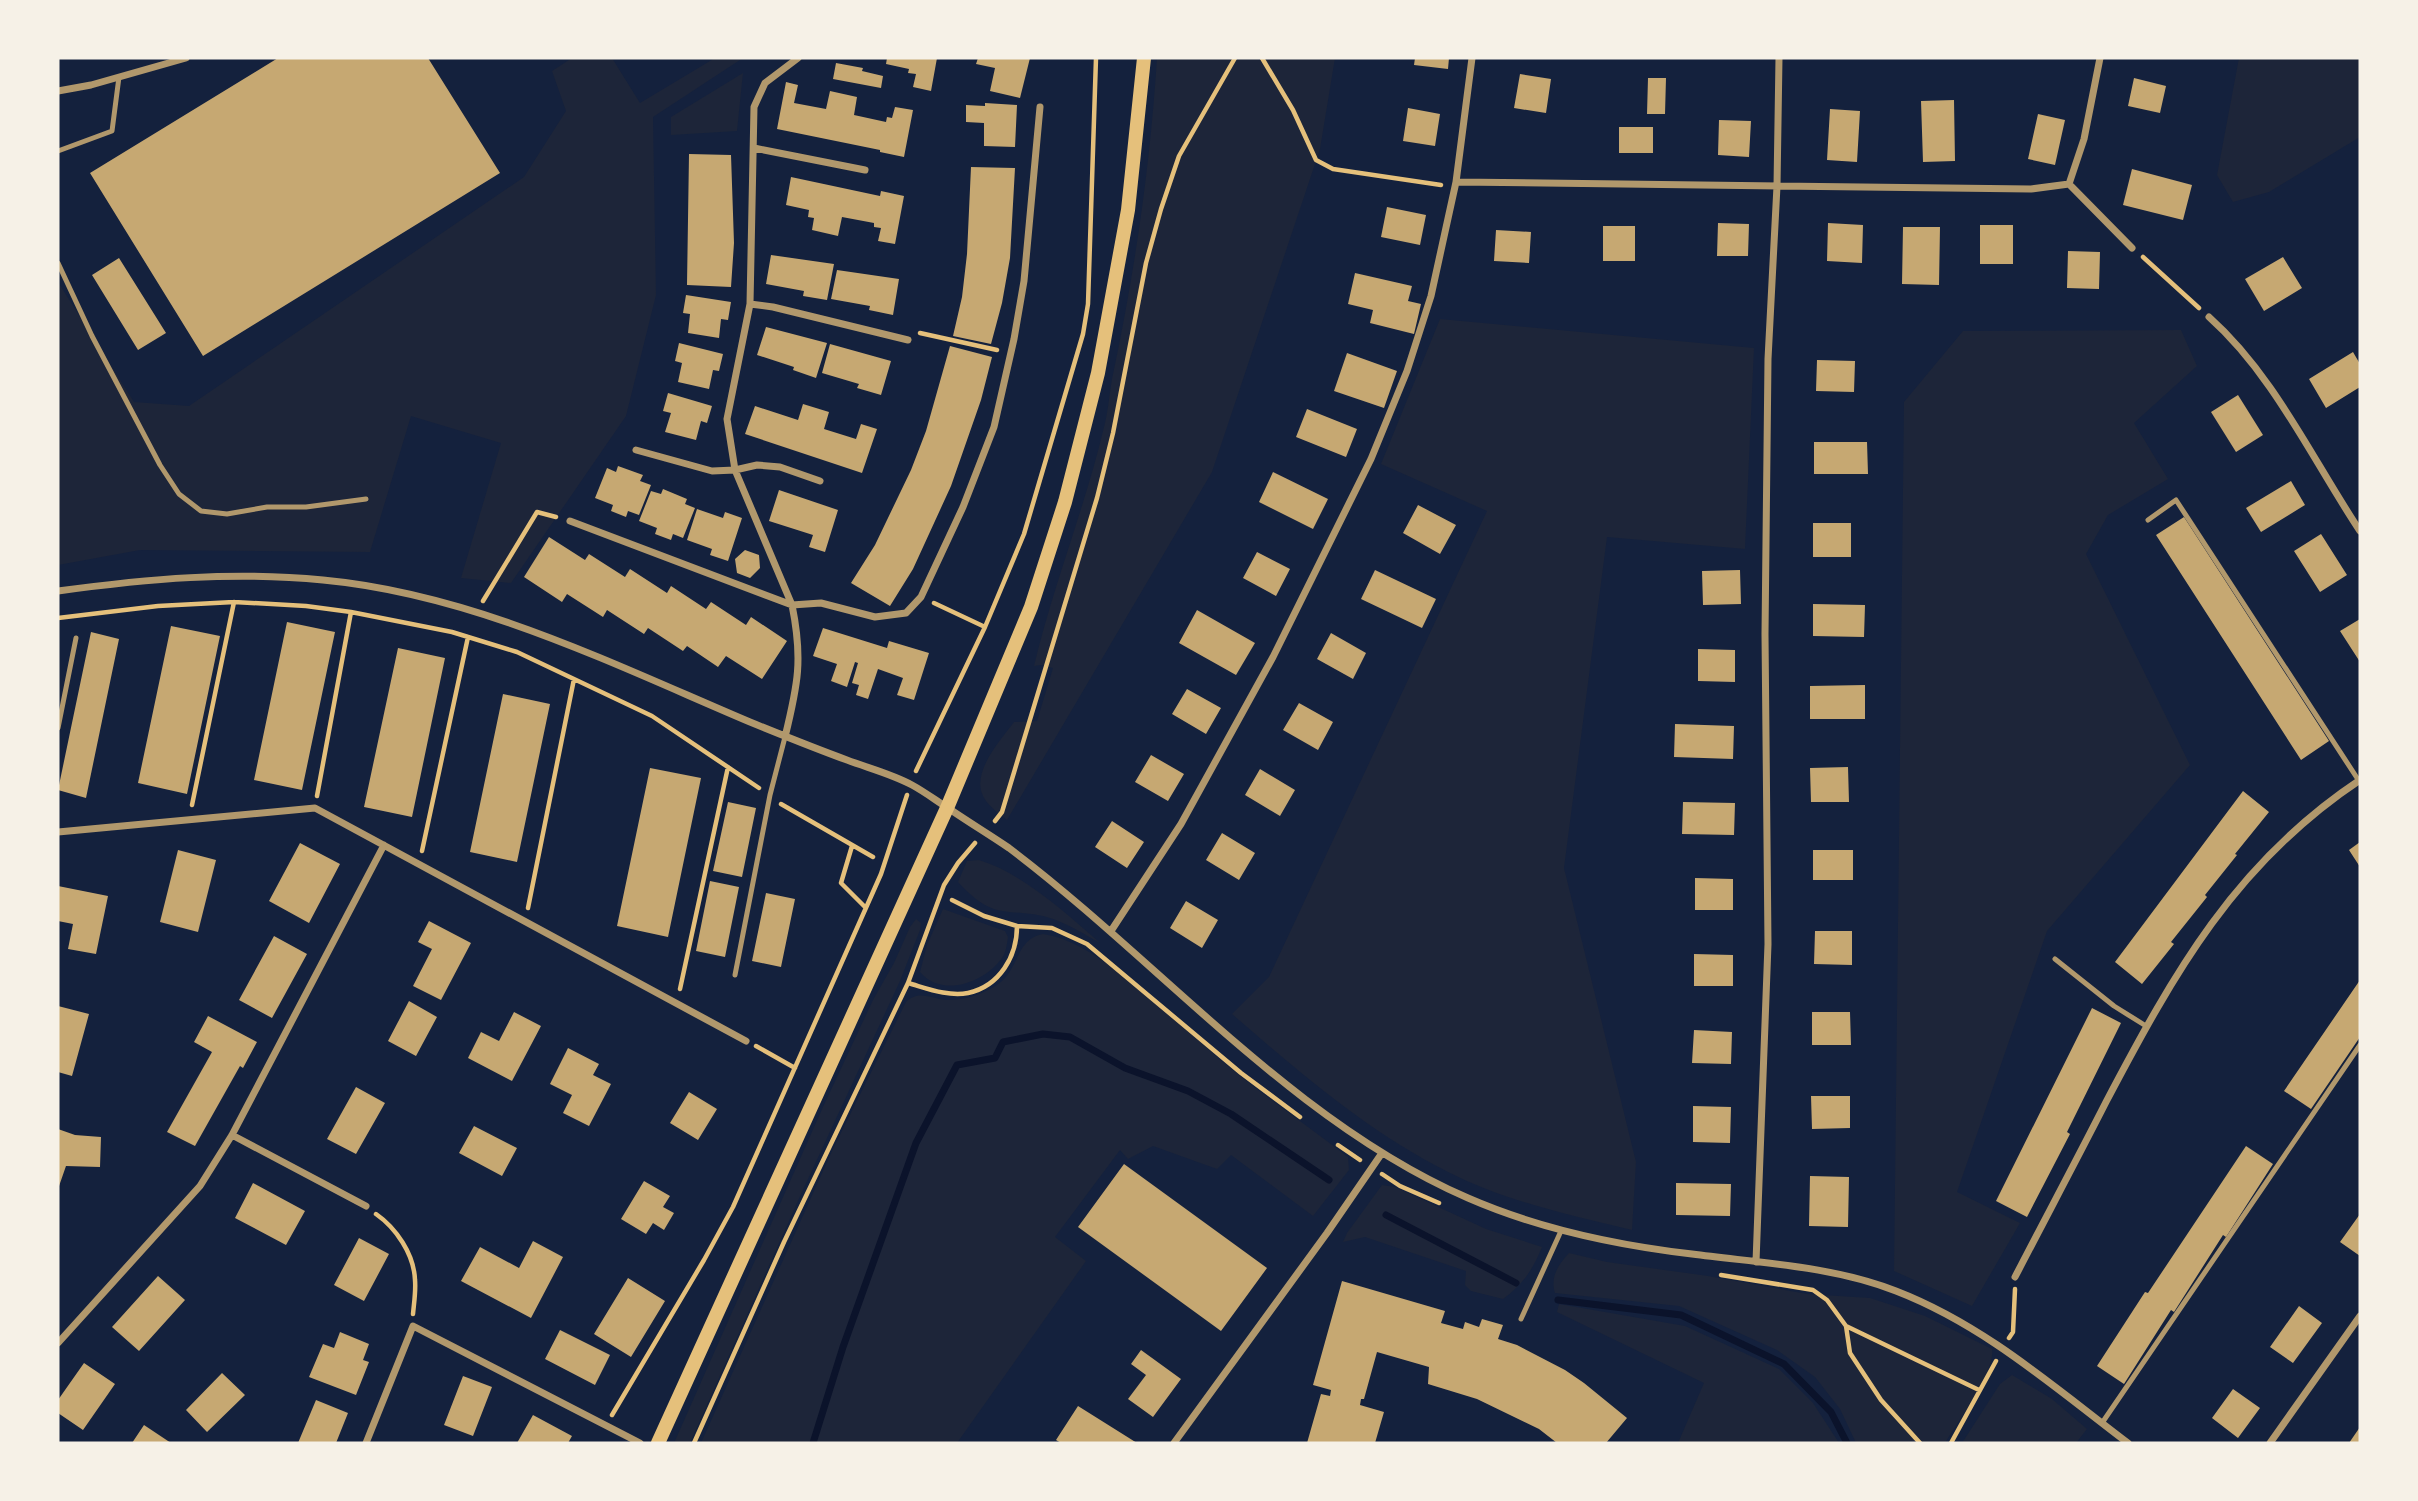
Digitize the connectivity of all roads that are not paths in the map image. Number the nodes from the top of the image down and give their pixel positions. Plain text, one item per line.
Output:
1 (186, 58) edge
2 (798, 58) edge
3 (1144, 58) edge
4 (1472, 58) edge
5 (1779, 58) edge
6 (2101, 58) edge
7 (119, 77) junction
8 (58, 91) edge
9 (1040, 107) dead end
10 (754, 148) junction
11 (58, 151) edge
12 (865, 170) dead end
13 (1456, 182) junction
14 (2069, 184) junction
15 (1777, 186) junction
16 (2132, 248) road end
17 (58, 263) edge
18 (750, 304) junction
19 (2209, 317) road end
20 (908, 340) road end
21 (636, 450) dead end
22 (735, 470) junction
23 (820, 481) dead end
24 (366, 499) dead end
25 (2148, 520) dead end
26 (570, 521) road end
27 (2360, 531) edge
28 (58, 591) edge
29 (792, 605) junction
30 (76, 638) dead end
31 (58, 728) edge
32 (785, 737) junction
33 (2360, 780) edge
34 (947, 808) junction
35 (58, 832) edge
36 (384, 845) junction
37 (1111, 931) junction
38 (2055, 958) dead end
39 (735, 975) dead end
40 (2146, 1026) junction
41 (746, 1041) road end
42 (2360, 1045) edge
43 (232, 1135) junction
44 (1382, 1153) junction
45 (366, 1206) road end
46 (1561, 1231) junction
47 (1756, 1262) junction
48 (2015, 1277) road end
49 (2360, 1317) edge
50 (1521, 1319) dead end
51 (58, 1343) edge
52 (2102, 1423) junction
53 (366, 1443) edge
54 (640, 1443) edge
55 (658, 1443) edge
56 (1174, 1443) edge
57 (2128, 1443) edge
58 (2270, 1443) edge

1 - 7 street
2 - 10 street
3 - 34 main road
4 - 13 street
5 - 15 street
6 - 14 street
7 - 8 street
7 - 11 lane
9 - 29 street
10 - 12 street
10 - 18 street
13 - 15 street
13 - 37 street
14 - 15 street
14 - 16 street
15 - 47 street
17 - 24 lane
18 - 20 street
18 - 22 street
19 - 27 street
21 - 22 street
22 - 23 street
22 - 29 street
25 - 33 lane
26 - 29 street
28 - 32 street
29 - 32 street
30 - 31 lane
32 - 34 street
32 - 39 lane
33 - 40 street
34 - 37 street
34 - 55 main road
35 - 36 street
36 - 41 street
36 - 43 street
37 - 44 street
38 - 40 lane
40 - 48 street
42 - 52 lane
43 - 45 street
43 - 51 street
44 - 46 street
44 - 56 street
46 - 47 street
46 - 50 lane
47 - 52 street
49 - 58 street
52 - 57 street
53 - 54 street

